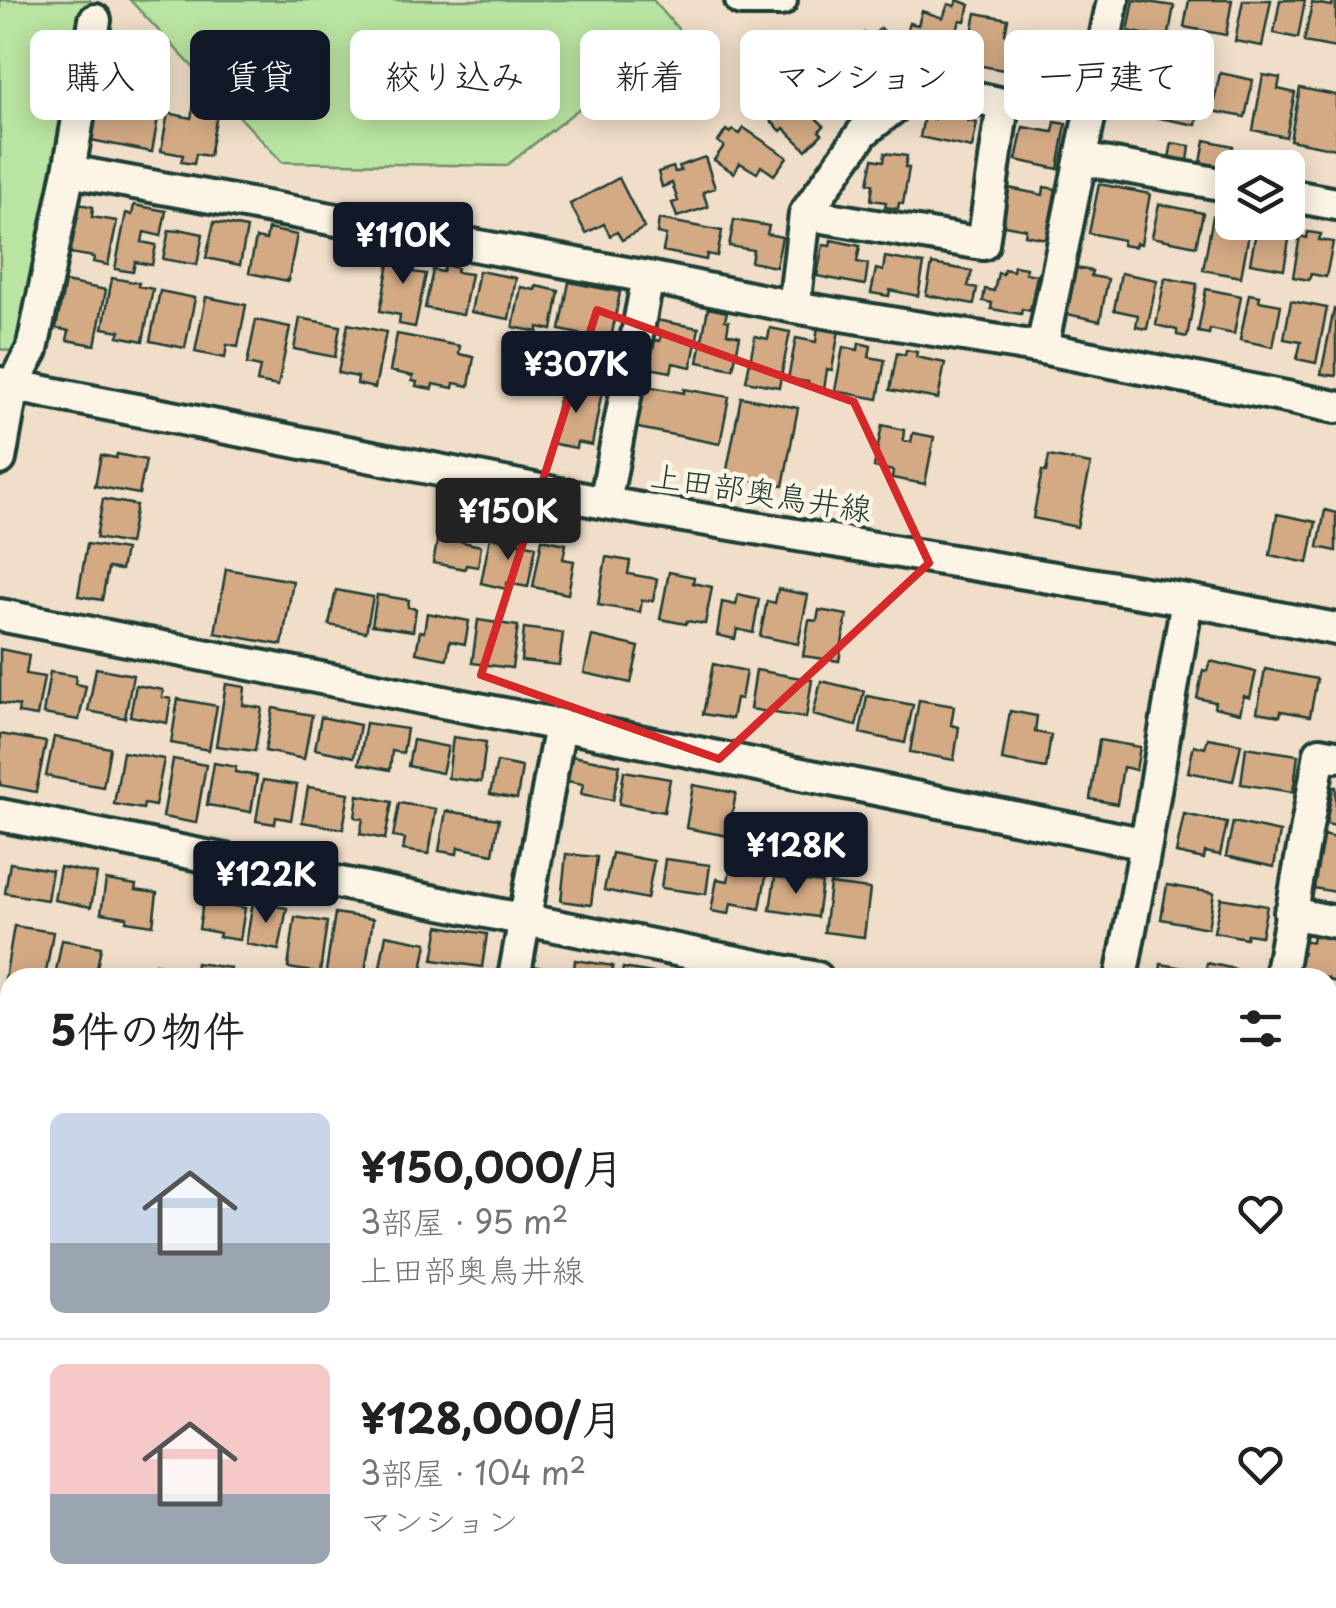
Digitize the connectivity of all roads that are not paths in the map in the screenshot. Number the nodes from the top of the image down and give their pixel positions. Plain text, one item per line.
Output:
1 (742, 0) edge
2 (780, 0) edge
3 (1112, 0) edge
4 (95, 20) dead end
5 (1080, 159) junction
6 (69, 171) junction
7 (1215, 183) edge
8 (1305, 199) edge
9 (1336, 204) edge
10 (805, 214) junction
11 (648, 277) junction
12 (794, 307) junction
13 (1042, 348) junction
14 (6, 384) edge
15 (1336, 406) edge
16 (0, 458) edge
17 (605, 503) junction
18 (1187, 600) junction
19 (0, 615) edge
20 (1336, 629) edge
21 (560, 725) junction
22 (1336, 756) edge
23 (0, 814) edge
24 (1146, 844) junction
25 (1290, 913) junction
26 (524, 921) junction
27 (1336, 922) edge
28 (516, 968) edge
29 (766, 968) edge
30 (1123, 968) edge
31 (1282, 968) edge

1 - 2 street
3 - 5 street
4 - 6 street
5 - 7 street
5 - 13 street
6 - 11 street
6 - 14 street
8 - 9 street
10 - 10 street
10 - 12 street
11 - 12 street
11 - 17 street
12 - 13 street
13 - 15 street
14 - 16 street
14 - 17 street, 上田部奥鳥井線
17 - 18 street, 上田部奥鳥井線
18 - 20 street, 上田部奥鳥井線
18 - 24 street
19 - 21 street
21 - 24 street
21 - 26 street
22 - 25 street
23 - 26 street
24 - 30 street
25 - 27 street
25 - 31 street
26 - 28 street
26 - 29 street

